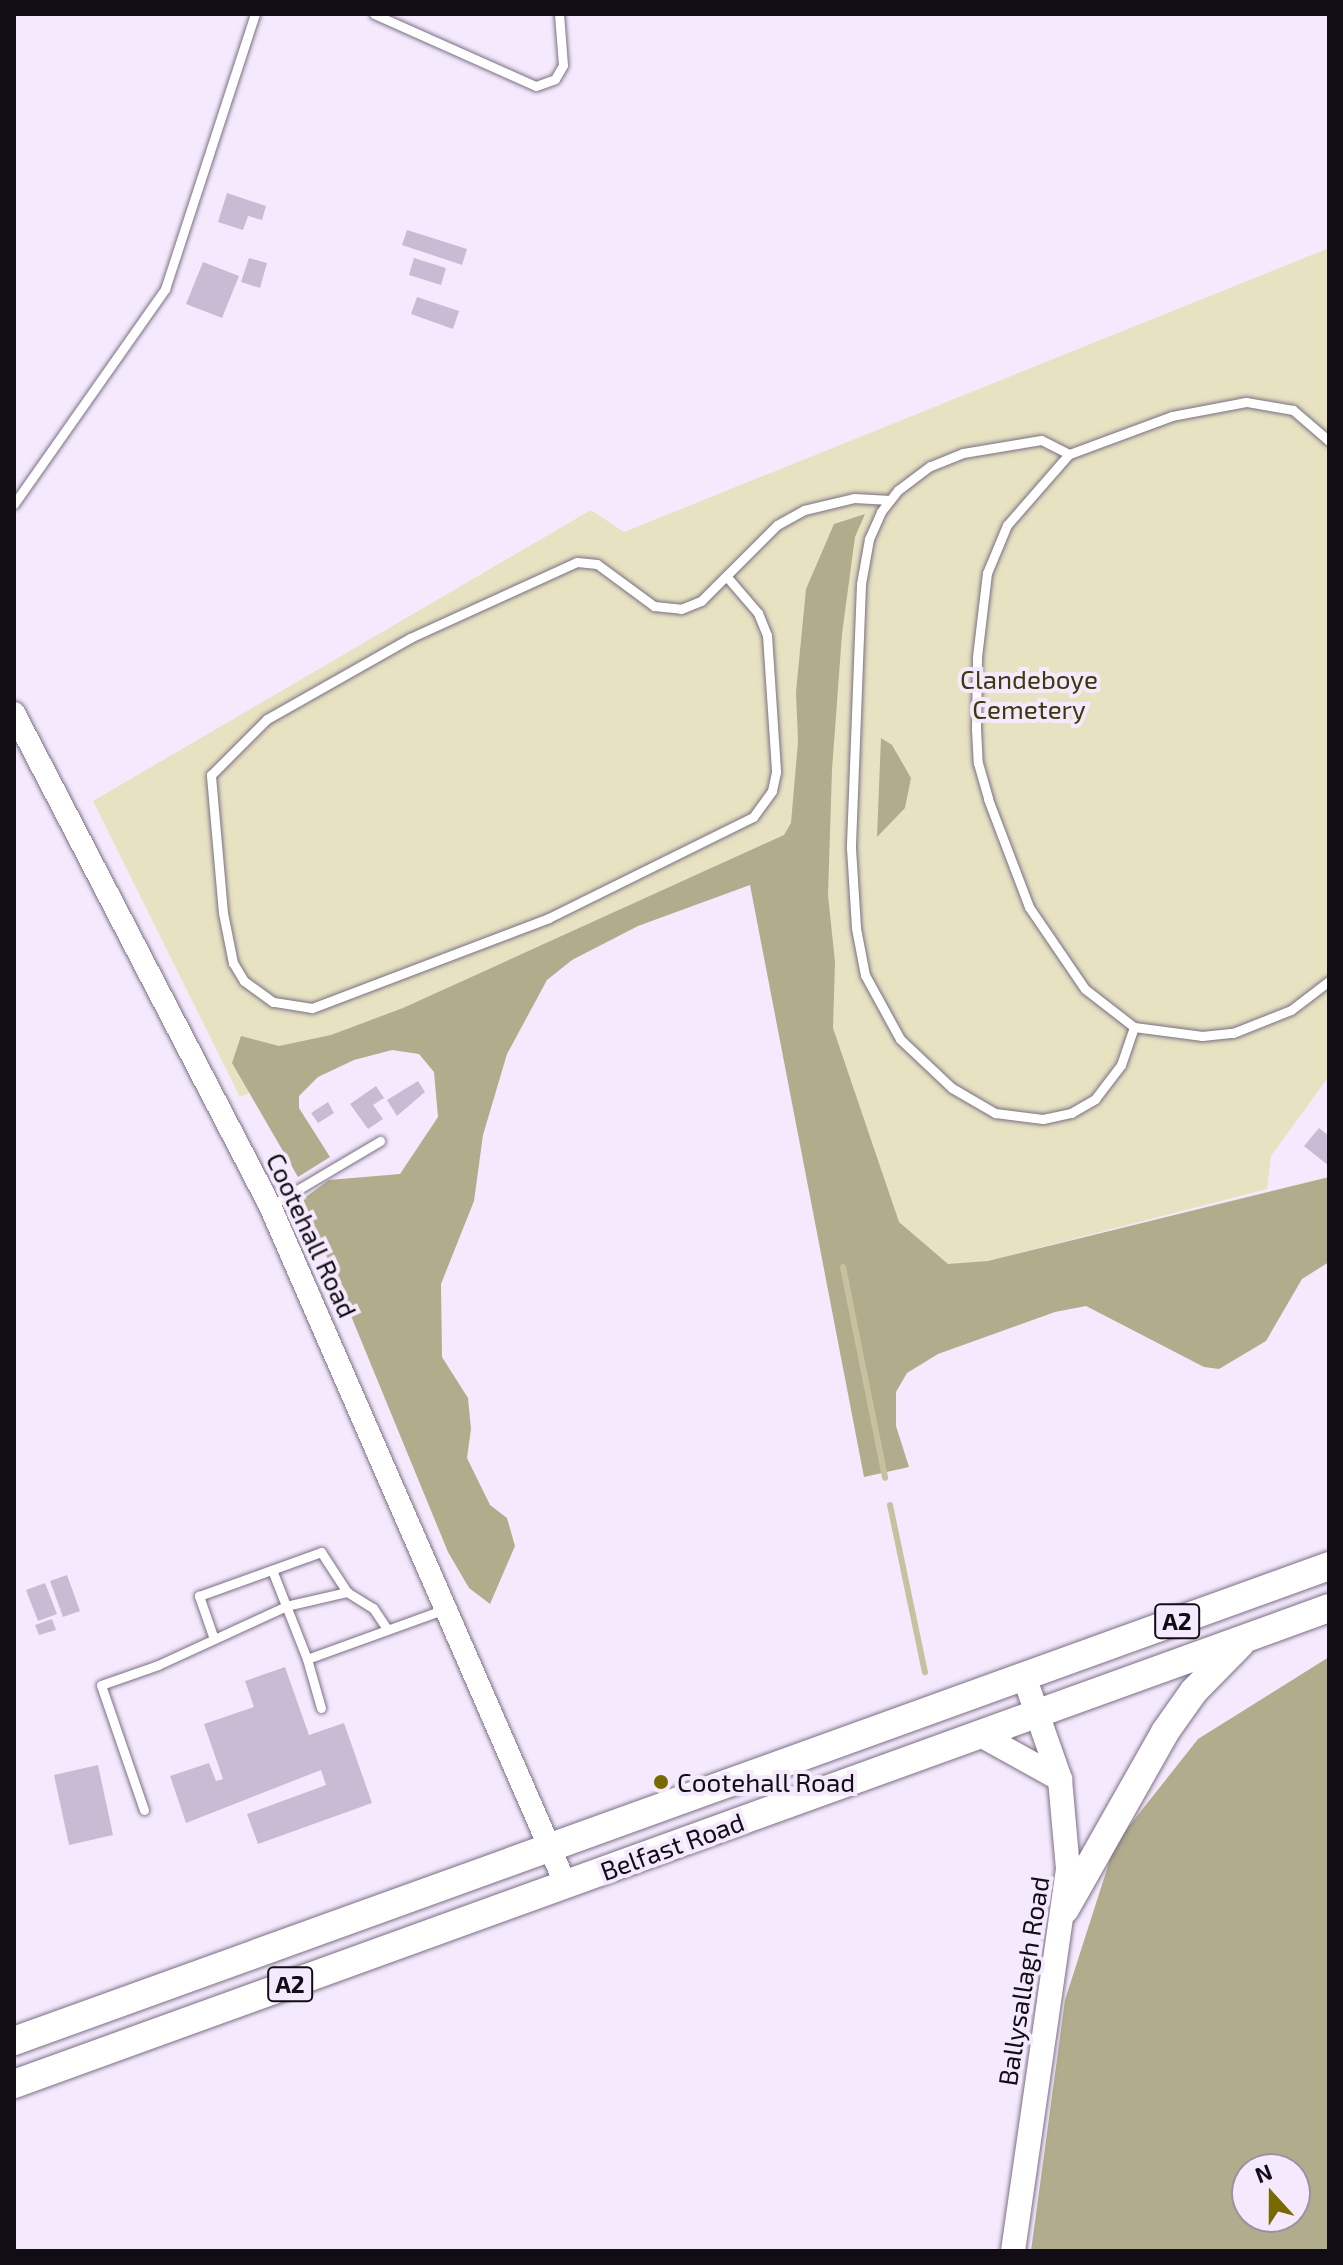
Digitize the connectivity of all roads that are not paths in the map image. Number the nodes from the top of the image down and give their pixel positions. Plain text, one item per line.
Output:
1 (255, 14) edge
2 (374, 14) edge
3 (559, 14) edge
4 (1329, 441) edge
5 (1069, 454) junction
6 (890, 500) junction
7 (14, 504) edge
8 (727, 577) junction
9 (14, 713) edge
10 (1329, 981) edge
11 (1134, 1027) junction
12 (380, 1141) dead end
13 (270, 1206) junction
14 (1329, 1566) edge
15 (272, 1570) junction
16 (347, 1592) junction
17 (286, 1606) junction
18 (448, 1608) junction
19 (1329, 1608) edge
20 (387, 1629) junction
21 (1246, 1637) junction
22 (214, 1639) junction
23 (307, 1659) junction
24 (1024, 1676) junction
25 (321, 1708) dead end
26 (1040, 1712) junction
27 (979, 1734) junction
28 (1060, 1779) junction
29 (144, 1810) dead end
30 (549, 1848) junction
31 (566, 1885) junction
32 (1065, 1909) junction
33 (14, 2041) edge
34 (14, 2084) edge
35 (1013, 2251) edge

1 - 7 lane
2 - 3 lane
4 - 5 lane
5 - 6 lane
5 - 11 lane
6 - 8 lane
6 - 11 lane
8 - 8 lane
9 - 13 street, Cootehall Road
10 - 11 lane
12 - 13 lane
13 - 18 street, Cootehall Road
14 - 24 highway, Belfast Road / A2
15 - 16 lane
15 - 17 lane
15 - 22 lane
16 - 17 lane
16 - 20 lane
17 - 22 lane
17 - 23 lane
18 - 20 lane
18 - 30 street, Cootehall Road
19 - 21 highway, Belfast Road / A2
20 - 23 lane
21 - 26 highway, Belfast Road / A2
21 - 32 highway
22 - 29 lane
23 - 25 lane
24 - 26 main road, Ballysallagh Road
24 - 30 highway, Belfast Road / A2
26 - 27 highway, Belfast Road / A2
26 - 28 main road, Ballysallagh Road
27 - 28 main road
27 - 31 highway, Belfast Road / A2
28 - 32 main road, Ballysallagh Road
30 - 31 street, Cootehall Road
30 - 33 highway, Belfast Road / A2
31 - 34 highway, Belfast Road / A2
32 - 35 main road, Ballysallagh Road

